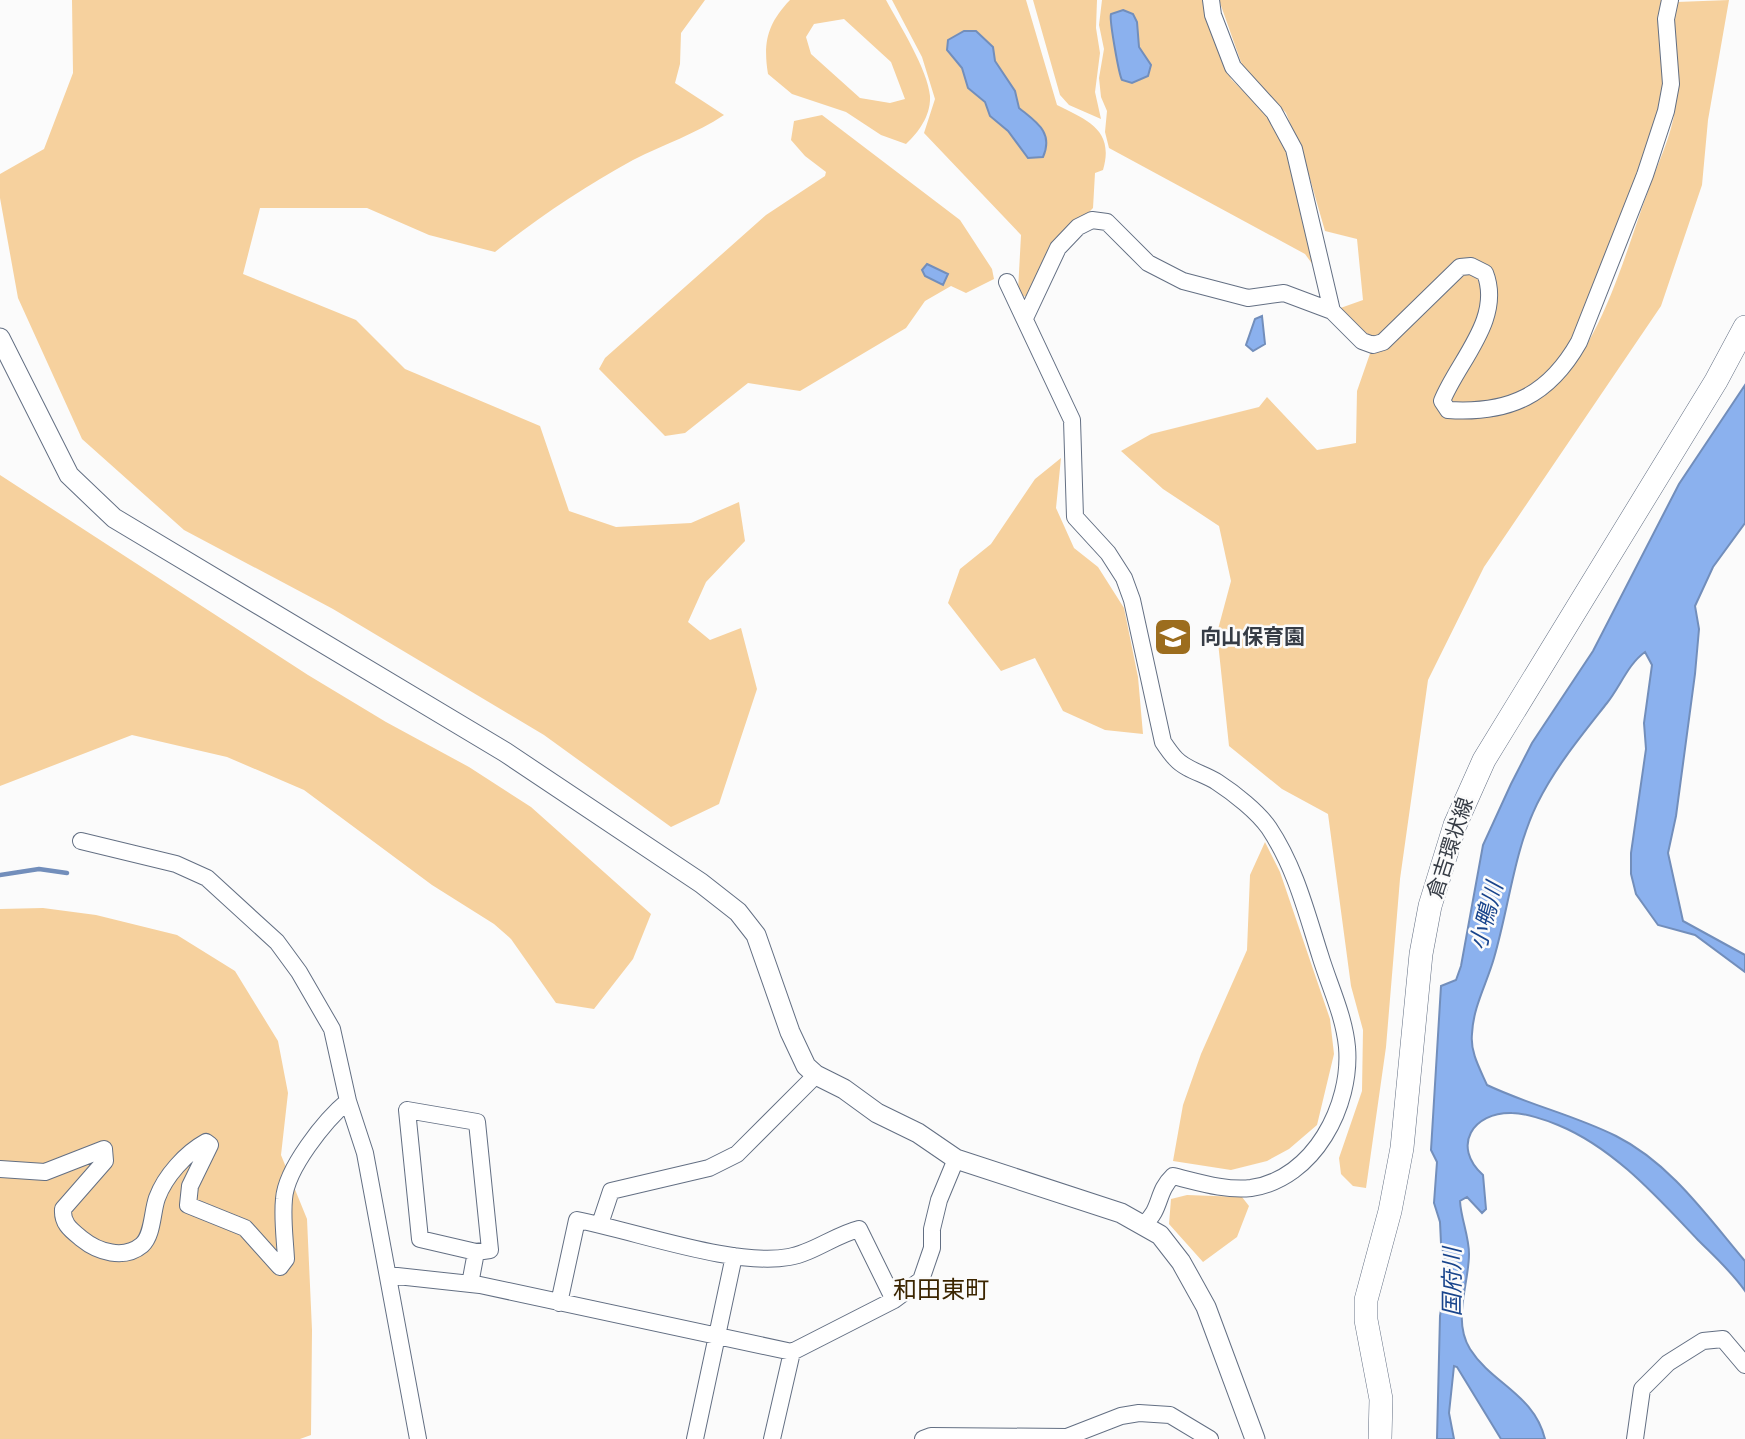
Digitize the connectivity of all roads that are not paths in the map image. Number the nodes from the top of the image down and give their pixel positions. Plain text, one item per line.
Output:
1 (1211, 0) edge
2 (1670, 0) edge
3 (1007, 282) dead end
4 (1332, 310) junction
5 (1026, 316) junction
6 (1745, 327) edge
7 (0, 338) edge
8 (80, 841) dead end
9 (816, 1076) junction
10 (348, 1101) junction
11 (956, 1159) junction
12 (0, 1168) edge
13 (600, 1224) junction
14 (1144, 1224) junction
15 (477, 1252) junction
16 (734, 1256) junction
17 (388, 1275) junction
18 (470, 1284) junction
19 (894, 1300) junction
20 (559, 1303) junction
21 (718, 1336) junction
22 (792, 1352) junction
23 (1745, 1365) edge
24 (420, 1437) edge
25 (1066, 1438) edge
26 (695, 1439) edge
27 (772, 1439) edge
28 (923, 1439) edge
29 (1210, 1439) edge
30 (1255, 1439) edge
31 (1380, 1439) edge
32 (1635, 1439) edge

1 - 4 street
2 - 4 street
3 - 5 street
4 - 5 street
5 - 14 street
6 - 31 main road, 倉吉環状線
7 - 9 street
8 - 10 street
9 - 11 street
9 - 13 street
10 - 12 street
10 - 17 street
11 - 14 street
11 - 19 street
13 - 16 street
13 - 20 street
14 - 30 street
15 - 15 street
15 - 18 street
16 - 19 street
16 - 21 street
17 - 18 street
17 - 24 street
18 - 20 street
19 - 22 street
20 - 21 street
21 - 22 street
21 - 26 street
22 - 27 street
23 - 32 street
25 - 28 street
25 - 29 street

